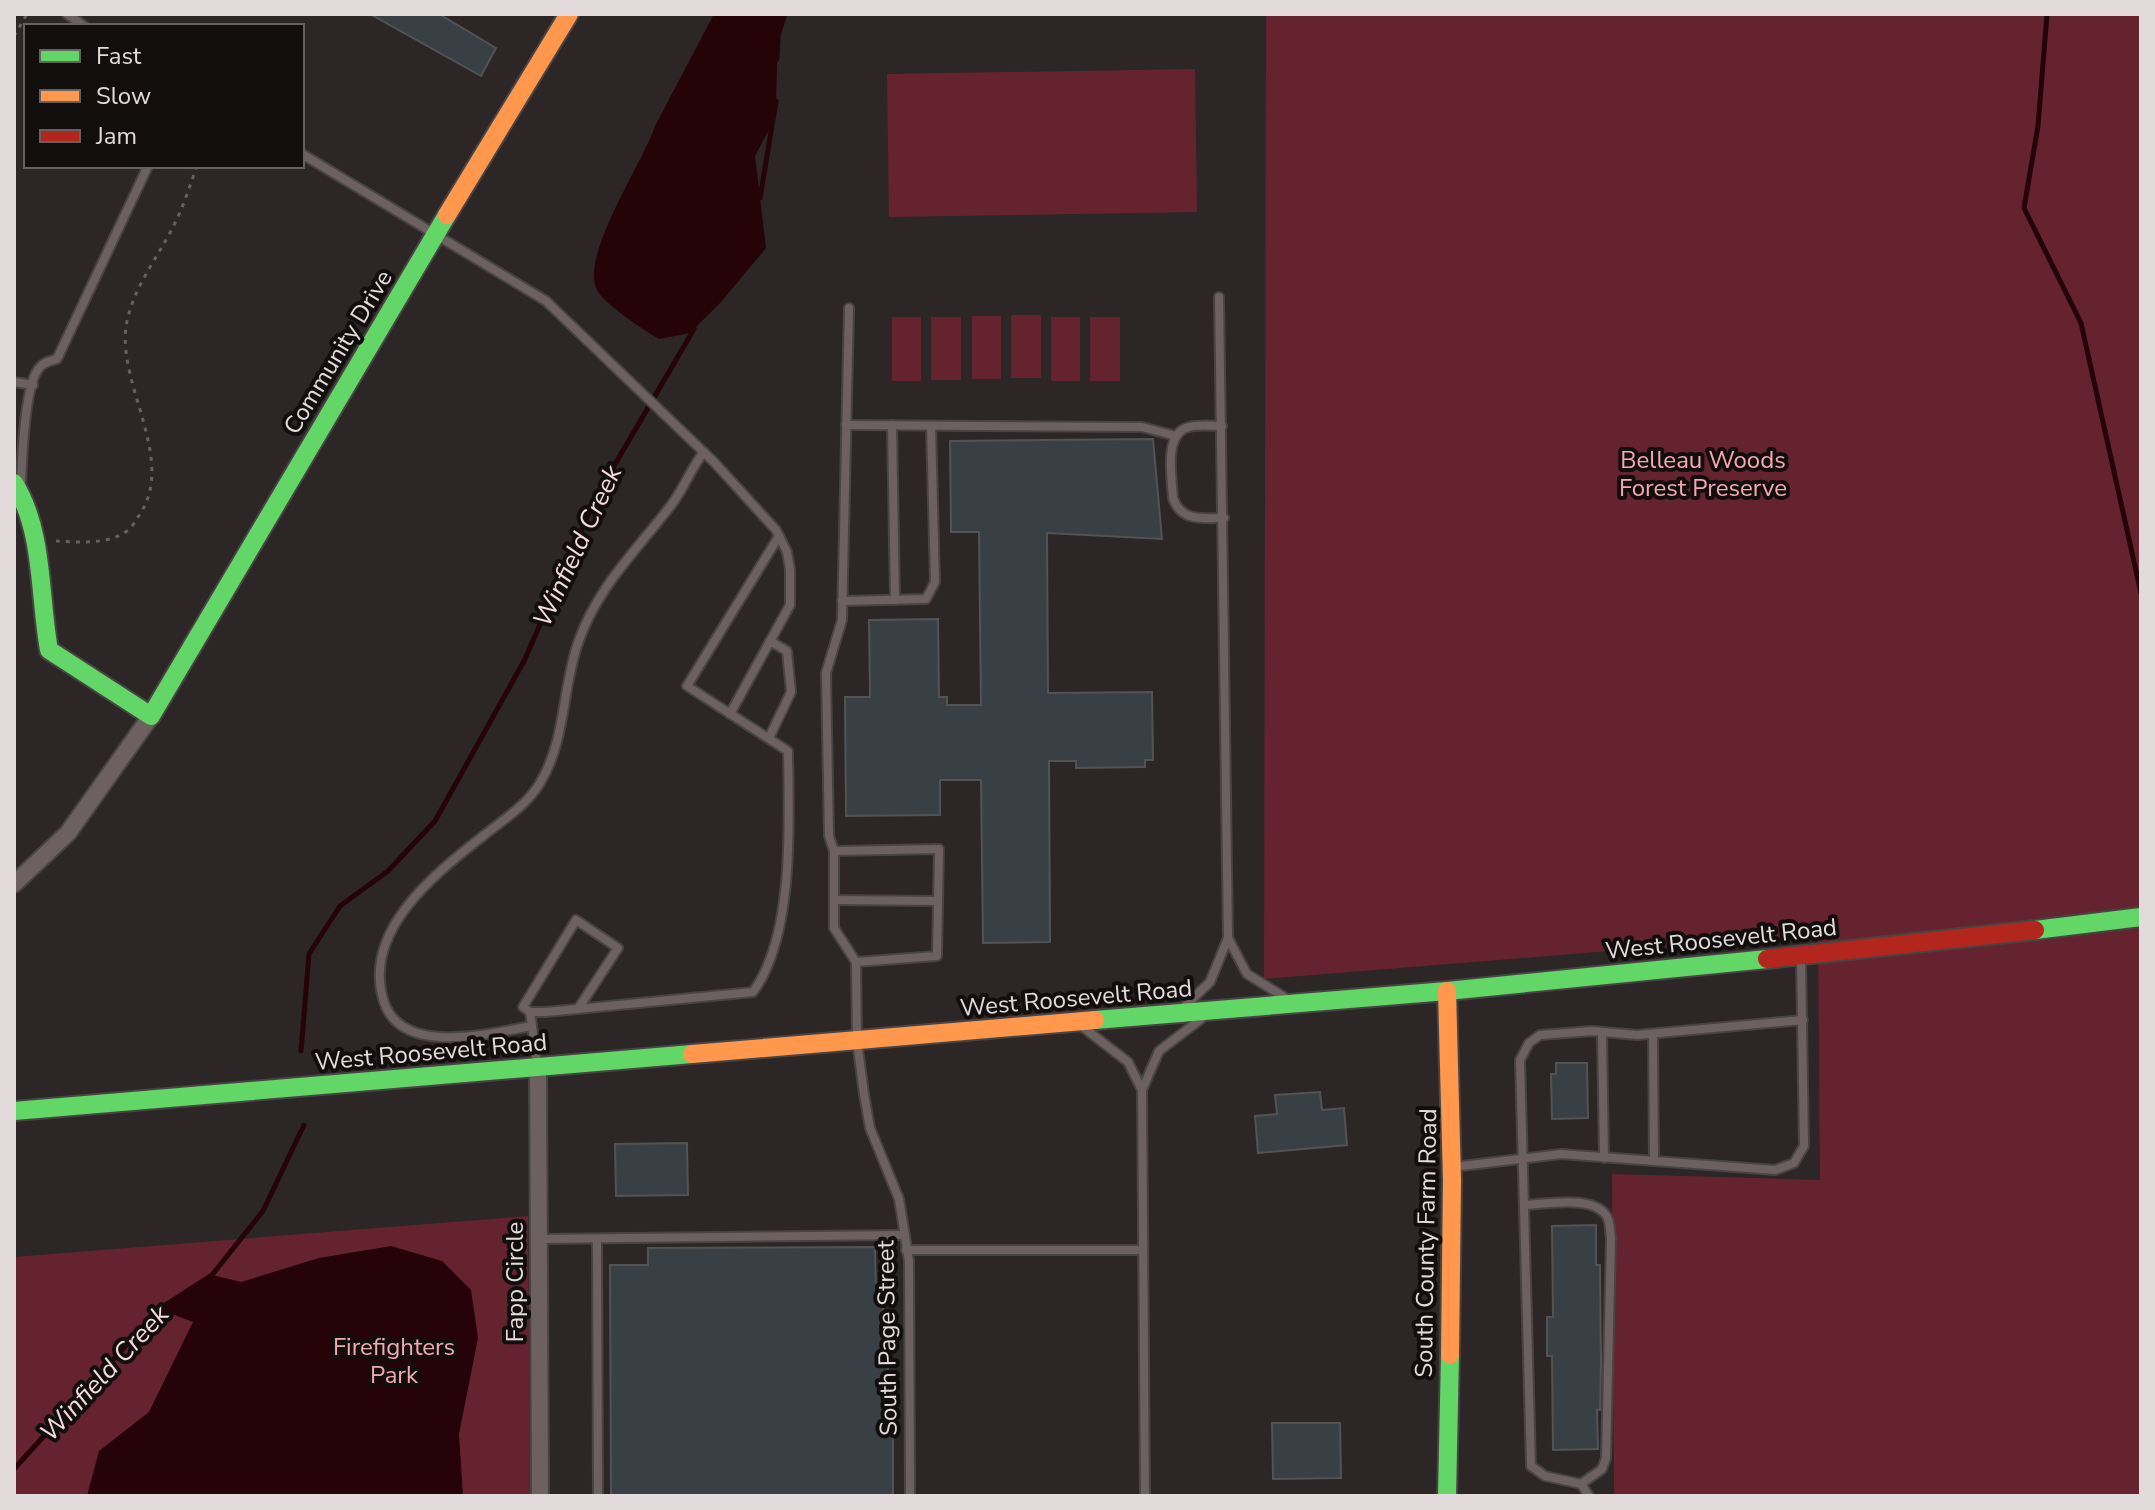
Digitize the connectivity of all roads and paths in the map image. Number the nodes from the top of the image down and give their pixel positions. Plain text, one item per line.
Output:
1 (27, 14) edge
2 (569, 14) edge
3 (14, 36) edge
4 (304, 155) edge
5 (147, 168) edge
6 (196, 168) edge
7 (436, 233) junction
8 (1219, 297) dead end
9 (849, 308) dead end
10 (14, 382) edge
11 (33, 385) junction
12 (846, 425) junction
13 (892, 425) junction
14 (931, 426) junction
15 (1222, 426) junction
16 (1176, 436) junction
17 (704, 452) junction
18 (18, 488) edge
19 (1224, 518) junction
20 (779, 536) junction
21 (35, 539) junction
22 (895, 600) junction
23 (842, 601) junction
24 (770, 641) junction
25 (730, 714) junction
26 (151, 716) junction
27 (769, 738) junction
28 (834, 851) junction
29 (14, 884) edge
30 (834, 900) junction
31 (938, 901) junction
32 (2141, 917) edge
33 (1228, 938) junction
34 (1801, 955) junction
35 (856, 962) junction
36 (1447, 991) junction
37 (1295, 1003) junction
38 (578, 1009) junction
39 (1211, 1011) junction
40 (530, 1012) junction
41 (1177, 1014) junction
42 (1803, 1020) junction
43 (1077, 1022) junction
44 (532, 1026) junction
45 (1602, 1033) junction
46 (1653, 1034) junction
47 (857, 1041) junction
48 (538, 1067) junction
49 (1142, 1090) junction
50 (14, 1111) edge
51 (1523, 1158) junction
52 (1604, 1158) junction
53 (1654, 1161) junction
54 (1452, 1167) junction
55 (1524, 1205) junction
56 (905, 1235) junction
57 (539, 1239) junction
58 (597, 1239) junction
59 (906, 1250) junction
60 (1143, 1250) junction
61 (1581, 1484) junction
62 (540, 1496) edge
63 (598, 1496) edge
64 (910, 1496) edge
65 (1145, 1496) edge
66 (1447, 1496) edge
67 (1589, 1496) edge

1 - 3 path
2 - 7 main road, Community Drive
4 - 7 lane
5 - 11 lane
6 - 21 path
7 - 17 lane
7 - 26 main road, Community Drive
8 - 15 lane
9 - 12 lane
10 - 11 lane
11 - 18 lane
12 - 13 lane
12 - 23 lane
13 - 14 lane
13 - 22 lane
14 - 16 lane
14 - 22 lane
15 - 16 lane
15 - 19 lane
16 - 19 lane
17 - 20 lane
17 - 44 lane
18 - 21 main road
19 - 33 lane
20 - 24 lane
20 - 25 lane
21 - 26 main road
22 - 23 lane
23 - 28 lane
24 - 25 lane
24 - 27 lane
25 - 27 lane
26 - 29 street, Community Drive
27 - 38 lane
28 - 30 lane
28 - 31 lane
30 - 31 lane
30 - 35 lane
31 - 35 lane
32 - 34 main road, West Roosevelt Road
33 - 37 lane
33 - 41 lane
34 - 36 main road, West Roosevelt Road
34 - 42 lane
35 - 47 lane, South Page Street
36 - 37 main road, West Roosevelt Road
36 - 54 main road, South County Farm Road
37 - 39 main road, West Roosevelt Road
38 - 40 lane
38 - 40 lane
39 - 41 main road, West Roosevelt Road
39 - 49 lane
40 - 44 lane
41 - 43 main road, West Roosevelt Road
42 - 46 lane
42 - 53 lane
43 - 47 main road, West Roosevelt Road
43 - 49 lane
44 - 48 lane
45 - 46 lane
45 - 51 lane
45 - 52 lane
46 - 53 lane
47 - 48 main road, West Roosevelt Road
47 - 56 lane, South Page Street
48 - 50 main road, West Roosevelt Road
48 - 57 street, Fapp Circle
49 - 60 lane
51 - 52 lane
51 - 54 lane
51 - 55 lane
52 - 53 lane
54 - 66 main road, South County Farm Road
55 - 61 lane
55 - 61 lane
56 - 58 lane
56 - 59 lane, South Page Street
57 - 58 lane
57 - 62 street, Fapp Circle
58 - 63 lane
59 - 60 lane
59 - 64 lane, South Page Street
60 - 65 lane
61 - 67 lane

